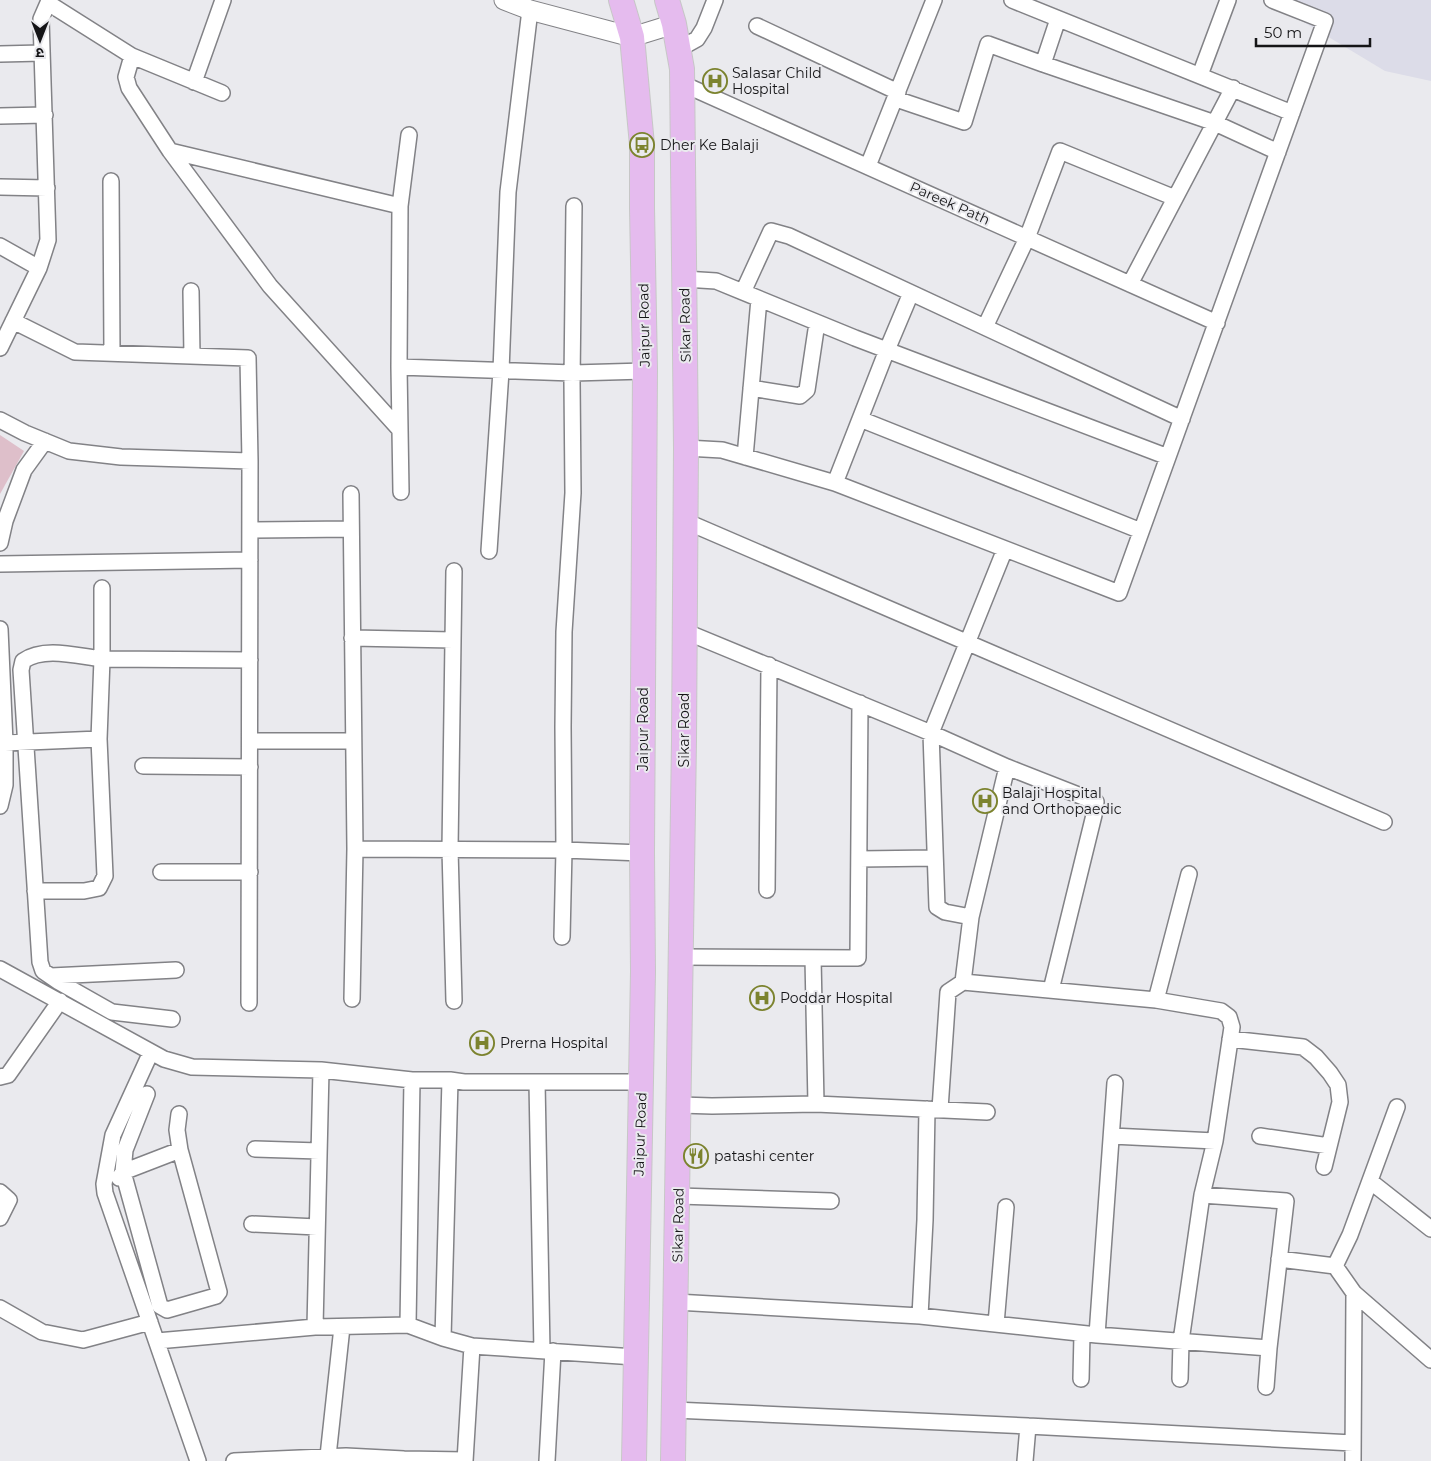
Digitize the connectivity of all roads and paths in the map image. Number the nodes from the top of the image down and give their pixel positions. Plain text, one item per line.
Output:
1 (223, 0) edge
2 (504, 0) edge
3 (621, 0) edge
4 (667, 0) edge
5 (714, 0) edge
6 (934, 0) edge
7 (1012, 0) edge
8 (1228, 0) edge
9 (1272, 0) edge
10 (49, 1) edge
11 (530, 10) junction
12 (1058, 18) junction
13 (674, 24) junction
14 (757, 26) dead end
15 (632, 37) junction
16 (680, 49) junction
17 (0, 54) edge
18 (42, 54) junction
19 (132, 56) junction
20 (1043, 64) junction
21 (1200, 75) junction
22 (194, 82) junction
23 (683, 84) junction
24 (1233, 88) junction
25 (222, 93) dead end
26 (897, 96) junction
27 (1292, 112) junction
28 (45, 115) junction
29 (0, 116) edge
30 (1215, 123) junction
31 (409, 135) dead end
32 (170, 151) junction
33 (1278, 152) junction
34 (868, 166) junction
35 (111, 181) dead end
36 (0, 187) edge
37 (47, 188) junction
38 (1175, 198) junction
39 (400, 206) junction
40 (574, 206) dead end
41 (1026, 238) junction
42 (0, 246) edge
43 (39, 268) junction
44 (684, 279) junction
45 (1130, 284) junction
46 (191, 291) dead end
47 (742, 292) junction
48 (911, 293) junction
49 (759, 299) junction
50 (13, 321) junction
51 (816, 322) junction
52 (1216, 323) junction
53 (985, 327) junction
54 (0, 348) edge
55 (887, 350) junction
56 (112, 353) junction
57 (192, 356) junction
58 (399, 367) junction
59 (501, 371) junction
60 (645, 371) junction
61 (573, 373) junction
62 (751, 388) junction
63 (860, 419) junction
64 (1182, 419) junction
65 (0, 420) edge
66 (400, 430) junction
67 (44, 441) junction
68 (686, 448) junction
69 (745, 456) junction
70 (1168, 457) junction
71 (250, 460) junction
72 (835, 483) junction
73 (401, 492) dead end
74 (351, 494) dead end
75 (685, 521) junction
76 (351, 529) junction
77 (250, 530) junction
78 (1141, 531) junction
79 (0, 543) edge
80 (1005, 549) junction
81 (490, 552) dead end
82 (250, 560) junction
83 (0, 564) edge
84 (454, 571) dead end
85 (102, 588) dead end
86 (0, 629) edge
87 (684, 631) junction
88 (352, 638) junction
89 (453, 640) junction
90 (967, 643) junction
91 (102, 659) junction
92 (250, 660) junction
93 (769, 665) junction
94 (860, 703) junction
95 (931, 733) junction
96 (100, 740) junction
97 (250, 741) junction
98 (26, 742) junction
99 (354, 742) junction
100 (5, 743) junction
101 (143, 766) dead end
102 (250, 767) junction
103 (1007, 767) junction
104 (0, 806) edge
105 (1384, 822) dead end
106 (355, 849) junction
107 (450, 849) junction
108 (564, 850) junction
109 (642, 853) junction
110 (935, 858) junction
111 (859, 859) junction
112 (162, 872) dead end
113 (250, 872) junction
114 (1189, 874) dead end
115 (767, 890) dead end
116 (35, 891) junction
117 (971, 917) junction
118 (562, 937) dead end
119 (682, 957) junction
120 (813, 958) junction
121 (0, 968) edge
122 (176, 970) dead end
123 (51, 976) junction
124 (963, 982) junction
125 (1051, 990) junction
126 (352, 999) dead end
127 (1156, 1000) junction
128 (60, 1001) junction
129 (454, 1001) dead end
130 (249, 1003) dead end
131 (172, 1019) dead end
132 (1230, 1039) junction
133 (150, 1052) junction
134 (322, 1070) junction
135 (0, 1077) edge
136 (412, 1080) junction
137 (450, 1080) junction
138 (537, 1082) junction
139 (641, 1082) junction
140 (1115, 1083) dead end
141 (147, 1094) dead end
142 (816, 1104) junction
143 (680, 1105) junction
144 (1397, 1107) dead end
145 (934, 1109) junction
146 (987, 1112) dead end
147 (179, 1114) dead end
148 (1112, 1136) junction
149 (1260, 1136) dead end
150 (1215, 1141) junction
151 (1329, 1146) junction
152 (255, 1148) dead end
153 (180, 1150) junction
154 (319, 1151) junction
155 (1324, 1167) dead end
156 (123, 1172) junction
157 (1370, 1181) junction
158 (104, 1184) junction
159 (0, 1192) edge
160 (1202, 1195) junction
161 (678, 1196) junction
162 (831, 1201) dead end
163 (1006, 1207) dead end
164 (0, 1218) edge
165 (252, 1224) dead end
166 (317, 1227) junction
167 (1431, 1229) edge
168 (1279, 1259) junction
169 (1335, 1266) junction
170 (1354, 1293) junction
171 (676, 1302) junction
172 (0, 1308) edge
173 (920, 1316) junction
174 (150, 1322) junction
175 (996, 1324) junction
176 (408, 1325) junction
177 (315, 1327) junction
178 (342, 1327) junction
179 (1090, 1335) junction
180 (443, 1338) junction
181 (157, 1341) junction
182 (1181, 1341) junction
183 (472, 1346) junction
184 (1269, 1348) junction
185 (548, 1351) junction
186 (1428, 1352) edge
187 (635, 1357) junction
188 (1080, 1379) dead end
189 (1180, 1379) dead end
190 (1266, 1387) dead end
191 (674, 1410) junction
192 (1028, 1426) junction
193 (1353, 1443) junction
194 (328, 1456) junction
195 (346, 1458) edge
196 (392, 1460) edge
197 (465, 1460) edge
198 (198, 1461) edge
199 (234, 1461) edge
200 (547, 1461) edge
201 (634, 1461) edge
202 (673, 1461) edge
203 (1025, 1461) edge
204 (1353, 1461) edge

1 - 22 street
2 - 11 street
3 - 15 main road, Jaipur Road
4 - 13 main road, Sikar Road
5 - 16 street
6 - 26 street
7 - 12 street
8 - 21 street
9 - 27 street
10 - 18 street
10 - 19 street
11 - 15 street
11 - 59 street
12 - 20 street
12 - 21 street
13 - 15 street
13 - 16 main road, Sikar Road
14 - 26 street
15 - 60 main road, Jaipur Road
16 - 23 main road, Sikar Road
17 - 18 street
18 - 28 street
19 - 22 street
19 - 32 street
20 - 26 street
20 - 30 street
21 - 24 street
22 - 25 street
23 - 34 street, Pareek Path
23 - 44 main road, Sikar Road
24 - 27 street
24 - 30 street
26 - 34 street
27 - 33 street
28 - 29 street
28 - 37 street
30 - 33 street
30 - 38 street
31 - 39 street
32 - 39 street
32 - 66 street
33 - 52 street
34 - 41 street, Pareek Path
35 - 56 street
36 - 37 street
37 - 43 street
38 - 41 street
38 - 45 street
39 - 58 street
40 - 61 street
41 - 45 street, Pareek Path
41 - 53 street
42 - 43 street
43 - 50 street
44 - 47 street
44 - 68 main road, Sikar Road
45 - 52 street, Pareek Path
46 - 57 street
47 - 48 street
47 - 49 street
48 - 53 street
48 - 55 street
49 - 51 street
49 - 62 street
50 - 54 street
50 - 56 street
51 - 55 street
51 - 62 street
52 - 64 street
53 - 64 street
55 - 63 street
55 - 70 street
56 - 57 street
57 - 71 street
58 - 59 street
58 - 66 street
59 - 61 street
59 - 81 street
60 - 61 street
60 - 109 main road, Jaipur Road
61 - 108 street
62 - 69 street
63 - 72 street
63 - 78 street
64 - 70 street
65 - 67 street
66 - 73 street
67 - 71 street
67 - 79 street
68 - 69 street
68 - 75 main road, Sikar Road
69 - 72 street
70 - 78 street
71 - 77 street
72 - 80 street
74 - 76 street
75 - 87 main road, Sikar Road
75 - 90 street
76 - 77 street
76 - 88 street
77 - 82 street
78 - 80 street
80 - 90 street
82 - 83 street
82 - 92 street
84 - 89 street
85 - 91 street
86 - 100 street
87 - 93 street
87 - 119 main road, Sikar Road
88 - 89 street
88 - 99 street
89 - 107 street
90 - 95 street
90 - 105 street
91 - 92 street
91 - 96 street
91 - 98 street
92 - 97 street
93 - 94 street
93 - 115 street
94 - 95 street
94 - 111 street
95 - 103 street
95 - 110 street
96 - 98 street
96 - 116 street
97 - 99 street
97 - 102 street
98 - 100 street
98 - 116 street
99 - 106 street
100 - 104 street
101 - 102 street
102 - 113 street
103 - 117 street
103 - 125 street
106 - 107 street
106 - 126 street
107 - 108 street
107 - 129 street
108 - 109 street
108 - 118 street
109 - 139 main road, Jaipur Road
110 - 111 street
110 - 117 street
111 - 120 street
112 - 113 street
113 - 130 street
114 - 127 street
116 - 123 street
117 - 124 street
119 - 120 street
119 - 143 main road, Sikar Road
120 - 142 street
121 - 128 street
122 - 123 street
123 - 131 street
124 - 125 street
124 - 145 street
125 - 127 street
127 - 132 street
128 - 133 street
128 - 135 street
132 - 150 street
132 - 151 street
133 - 134 street
133 - 158 street
134 - 136 street
134 - 154 street
136 - 137 street
136 - 176 street
137 - 138 street
137 - 180 street
138 - 139 street
138 - 185 street
139 - 187 main road, Jaipur Road
140 - 148 street
141 - 156 street
142 - 143 street
142 - 145 street
143 - 161 main road, Sikar Road
144 - 157 street
145 - 146 street
145 - 173 street
147 - 153 street
148 - 150 street
148 - 179 street
149 - 151 street
150 - 160 street
151 - 155 street
152 - 154 street
153 - 156 street
153 - 156 street
154 - 166 street
156 - 158 street
157 - 167 street
157 - 169 street
158 - 174 street
159 - 164 street
160 - 168 street
160 - 182 street
161 - 162 street
161 - 171 main road, Sikar Road
163 - 175 street
165 - 166 street
166 - 177 street
168 - 169 street
168 - 184 street
169 - 170 street
170 - 186 street
170 - 193 street
171 - 173 street
171 - 191 main road, Sikar Road
172 - 174 street
173 - 175 street
174 - 181 street
175 - 179 street
176 - 178 street
176 - 180 street
177 - 178 street
177 - 181 street
178 - 194 street
179 - 182 street
179 - 188 street
180 - 183 street
181 - 198 street
182 - 184 street
182 - 189 street
183 - 185 street
183 - 197 street
184 - 190 street
185 - 187 street
185 - 200 street
187 - 201 main road, Jaipur Road
191 - 192 street
191 - 202 main road, Sikar Road
192 - 193 street
192 - 203 street
193 - 204 street
194 - 195 street
194 - 199 street
195 - 196 street
196 - 197 street

